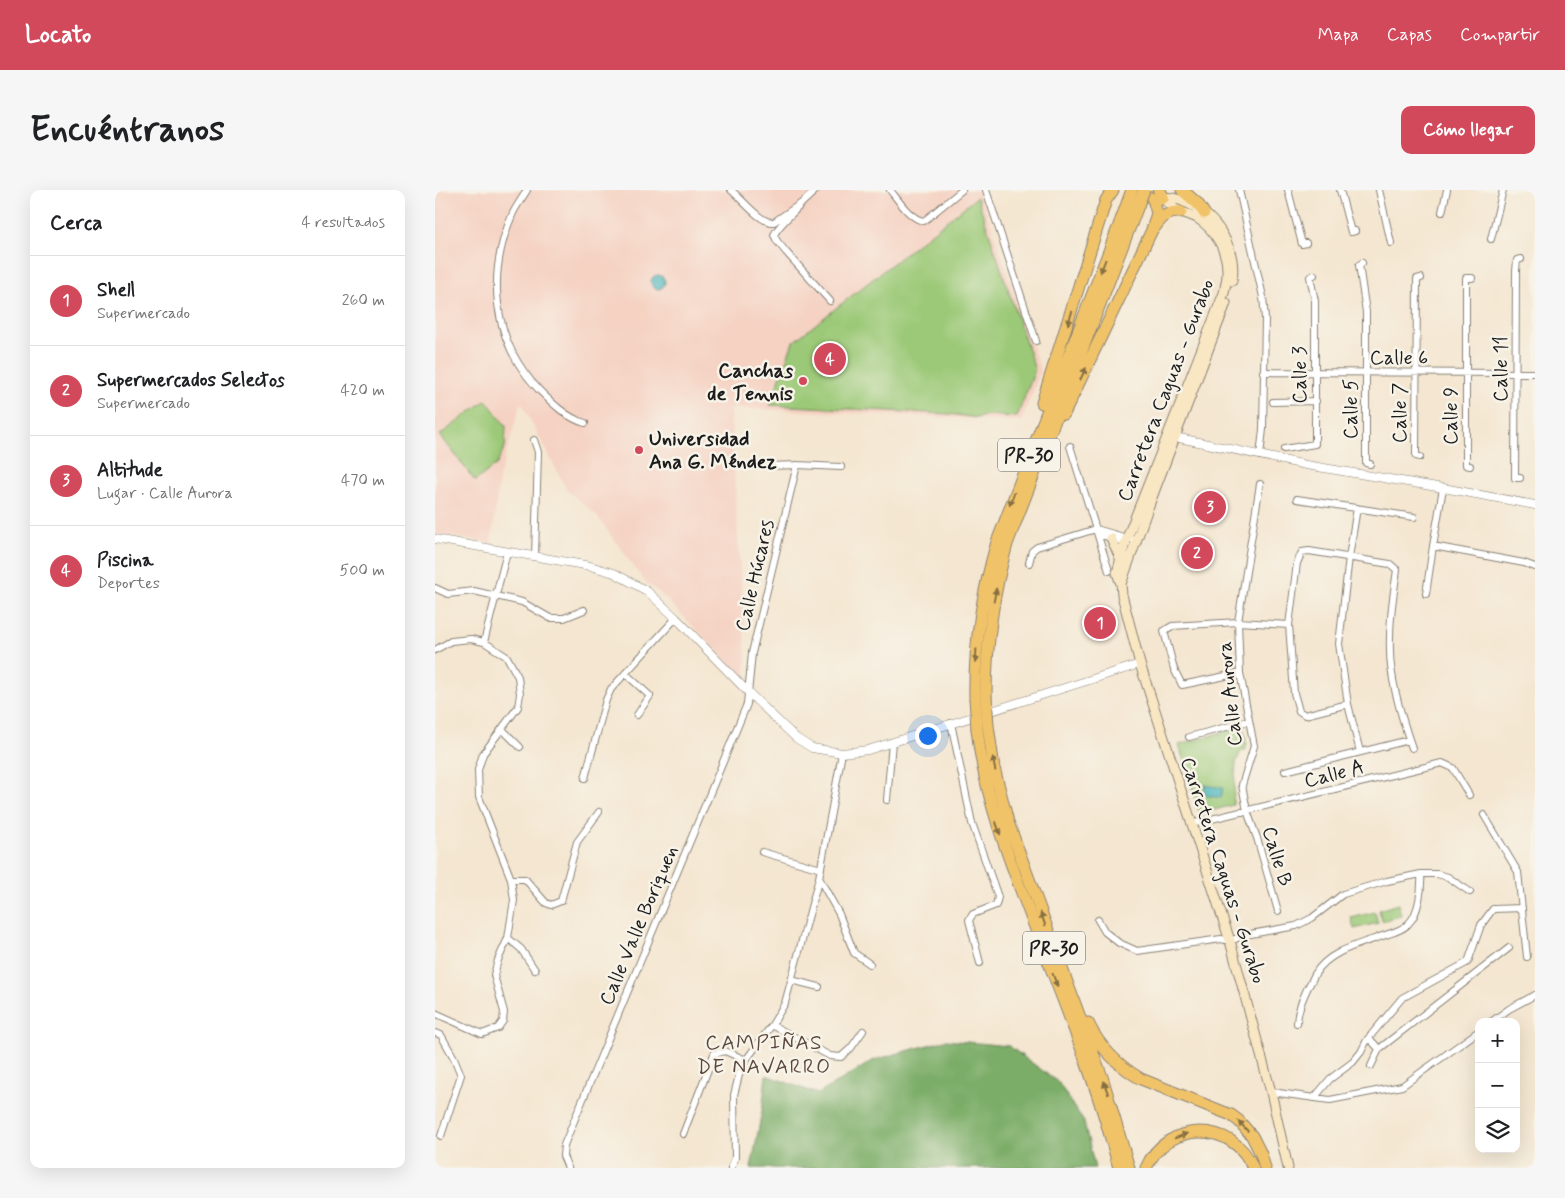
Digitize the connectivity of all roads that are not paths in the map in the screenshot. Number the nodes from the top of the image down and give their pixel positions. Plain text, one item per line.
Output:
1 (527, 190) edge
2 (731, 190) edge
3 (816, 190) edge
4 (890, 190) edge
5 (961, 190) edge
6 (986, 190) edge
7 (1129, 190) edge
8 (1132, 190) edge
9 (1144, 190) edge
10 (1182, 190) edge
11 (1239, 190) edge
12 (1288, 190) edge
13 (1340, 190) edge
14 (1379, 190) edge
15 (1447, 190) edge
16 (1503, 190) edge
17 (1108, 193) edge
18 (1159, 196) edge
19 (803, 202) junction
20 (1181, 212) junction
21 (1442, 212) dead end
22 (1204, 213) junction
23 (1126, 222) junction
24 (1152, 230) junction
25 (1355, 231) dead end
26 (1491, 239) dead end
27 (1306, 243) dead end
28 (1391, 243) dead end
29 (1521, 259) dead end
30 (1362, 263) dead end
31 (1314, 275) dead end
32 (1421, 278) dead end
33 (1472, 278) dead end
34 (830, 301) dead end
35 (1035, 341) dead end
36 (1263, 372) junction
37 (1316, 372) junction
38 (1366, 373) junction
39 (1416, 373) junction
40 (1466, 373) junction
41 (1516, 373) junction
42 (1535, 373) edge
43 (1316, 401) junction
44 (1273, 402) dead end
45 (585, 423) dead end
46 (1045, 430) junction
47 (1172, 436) junction
48 (534, 440) dead end
49 (1070, 446) dead end
50 (1284, 449) dead end
51 (1260, 456) junction
52 (1420, 457) dead end
53 (1370, 464) dead end
54 (797, 465) junction
55 (769, 466) dead end
56 (1470, 466) dead end
57 (841, 467) dead end
58 (1520, 478) dead end
59 (1260, 484) dead end
60 (1443, 488) junction
61 (1297, 499) dead end
62 (1535, 505) edge
63 (1357, 508) junction
64 (1414, 517) dead end
65 (1096, 529) junction
66 (1111, 538) junction
67 (435, 539) edge
68 (1126, 540) junction
69 (1135, 544) junction
70 (1433, 546) junction
71 (507, 552) junction
72 (535, 556) junction
73 (1349, 557) junction
74 (1120, 558) junction
75 (1029, 563) dead end
76 (1535, 567) edge
77 (1109, 571) dead end
78 (1121, 584) junction
79 (435, 588) edge
80 (1426, 594) dead end
81 (496, 596) junction
82 (584, 610) dead end
83 (676, 618) junction
84 (1239, 622) junction
85 (1289, 625) junction
86 (484, 642) junction
87 (435, 650) edge
88 (1140, 664) junction
89 (1240, 673) junction
90 (626, 674) junction
91 (749, 693) junction
92 (1348, 704) junction
93 (637, 715) dead end
94 (1249, 721) junction
95 (951, 723) junction
96 (983, 728) junction
97 (503, 729) junction
98 (1189, 736) dead end
99 (1409, 740) junction
100 (892, 742) junction
101 (520, 748) dead end
102 (1412, 748) dead end
103 (1360, 752) junction
104 (842, 753) junction
105 (1285, 771) dead end
106 (585, 778) dead end
107 (1469, 795) dead end
108 (887, 800) dead end
109 (1247, 811) junction
110 (599, 812) dead end
111 (1484, 816) dead end
112 (1191, 824) junction
113 (763, 852) dead end
114 (821, 869) junction
115 (1421, 874) junction
116 (819, 878) junction
117 (511, 879) junction
118 (1470, 892) dead end
119 (1522, 908) junction
120 (1278, 911) dead end
121 (1098, 920) dead end
122 (508, 938) junction
123 (1230, 941) junction
124 (1509, 948) dead end
125 (1527, 957) dead end
126 (980, 962) dead end
127 (870, 964) dead end
128 (535, 970) dead end
129 (1063, 972) junction
130 (791, 980) junction
131 (819, 987) dead end
132 (1535, 995) edge
133 (435, 1014) edge
134 (1497, 1018) edge
135 (1297, 1023) dead end
136 (772, 1025) junction
137 (863, 1031) dead end
138 (435, 1032) edge
139 (1475, 1034) edge
140 (1369, 1038) junction
141 (1379, 1050) junction
142 (746, 1060) junction
143 (1371, 1066) dead end
144 (1271, 1092) junction
145 (1315, 1097) junction
146 (1110, 1132) junction
147 (683, 1134) dead end
148 (441, 1136) dead end
149 (568, 1168) edge
150 (731, 1168) edge
151 (1112, 1168) edge
152 (1119, 1168) edge
153 (1129, 1168) edge
154 (1146, 1168) edge
155 (1253, 1168) edge
156 (1265, 1168) edge
157 (1288, 1168) edge

1 - 45 street
2 - 19 street
3 - 19 street
4 - 5 street
6 - 35 street
7 - 18 main road
8 - 23 highway, PR-30, bridge
9 - 23 highway, PR-30, bridge
10 - 22 highway
11 - 36 street
12 - 27 street
13 - 25 street
14 - 28 street
15 - 21 street
16 - 26 street
17 -> 46 highway
18 - 20 main road, Carretera Caguas - Gurabo
18 - 22 main road, Carretera Caguas - Gurabo
18 - 24 highway
19 - 34 street
20 - 24 highway
20 - 47 main road, Carretera Caguas - Gurabo
22 - 47 main road, Carretera Caguas - Gurabo
23 - 46 highway, PR-30
46 -> 24 highway
29 - 41 street, Calle 11
30 - 38 street, Calle 5
31 - 37 street, Calle 3
32 - 39 street, Calle 7
33 - 40 street, Calle 9
36 - 37 street, Calle 6
36 - 51 street
37 - 38 street, Calle 6
37 - 43 street, Calle 3
38 - 39 street, Calle 6
38 - 53 street, Calle 5
39 - 40 street, Calle 6
39 - 52 street, Calle 7
40 - 41 street, Calle 6
40 - 56 street, Calle 9
41 - 42 street, Calle 6
41 - 58 street, Calle 11
43 - 44 street
43 - 50 street, Calle 3
46 - 96 highway, PR-30, bridge
47 - 51 street
47 - 68 main road, Carretera Caguas - Gurabo
47 - 69 main road, Carretera Caguas - Gurabo
48 - 72 street
49 - 65 street
51 - 60 street
54 - 55 street
54 - 57 street
54 - 91 street, Calle Húcares
59 - 84 street, Calle Aurora
60 - 62 street
60 - 70 street
61 - 63 street
63 - 64 street
63 - 73 street
65 - 66 street
65 - 68 street
65 - 75 street
65 - 77 street
66 - 68 street
66 - 74 main road
67 - 71 street
68 - 69 street
68 - 74 main road, Carretera Caguas - Gurabo
69 - 78 main road, Carretera Caguas - Gurabo
70 - 76 street
70 - 80 street
71 - 72 street
71 - 81 street
72 - 83 street
73 - 85 street
73 - 92 street
73 - 99 street
74 - 78 main road, Carretera Caguas - Gurabo
78 - 88 main road, Carretera Caguas - Gurabo
79 - 81 street
81 - 82 street
81 - 86 street
83 - 90 street
83 - 91 street
84 - 85 street
84 - 89 street, Calle Aurora
84 - 89 street
85 - 92 street
86 - 87 street
86 - 97 street
88 - 95 street
88 - 112 main road, Carretera Caguas - Gurabo
89 - 94 street, Calle Aurora
90 - 93 street
90 - 106 street
91 - 104 street
91 - 149 street, Calle Valle Boriquen
92 - 103 street
94 - 98 street
94 - 109 street, Calle Aurora
95 - 100 street
95 - 126 street
129 -> 96 highway, PR-30
96 -> 146 highway, PR-30
97 - 101 street
97 - 117 street
99 - 102 street
99 - 103 street
100 - 104 street
100 - 108 street
103 - 105 street
104 - 114 street
107 - 109 street, Calle A
109 - 112 street, Calle A
109 - 120 street, Calle B
110 - 117 street
111 - 119 street
112 - 123 main road, Carretera Caguas - Gurabo
113 - 114 street
114 - 116 street
115 - 118 street
115 - 123 street
115 - 135 street
116 - 127 street
116 - 130 street
117 - 122 street
119 - 125 street
119 - 140 street
121 - 123 street
122 - 128 street
122 - 133 street
123 - 144 main road, Carretera Caguas - Gurabo
124 - 141 street
153 -> 129 highway, PR-30
156 -> 129 highway
130 - 131 street
130 - 136 street
132 - 134 street
136 - 137 street
136 - 142 street
138 - 148 street
139 - 145 street
140 - 141 street
140 - 145 street
141 - 143 street
142 - 147 street
142 - 150 street
144 - 145 street
144 - 157 main road, Carretera Caguas - Gurabo
146 - 151 highway
146 - 152 highway, PR-30
154 -> 155 highway

